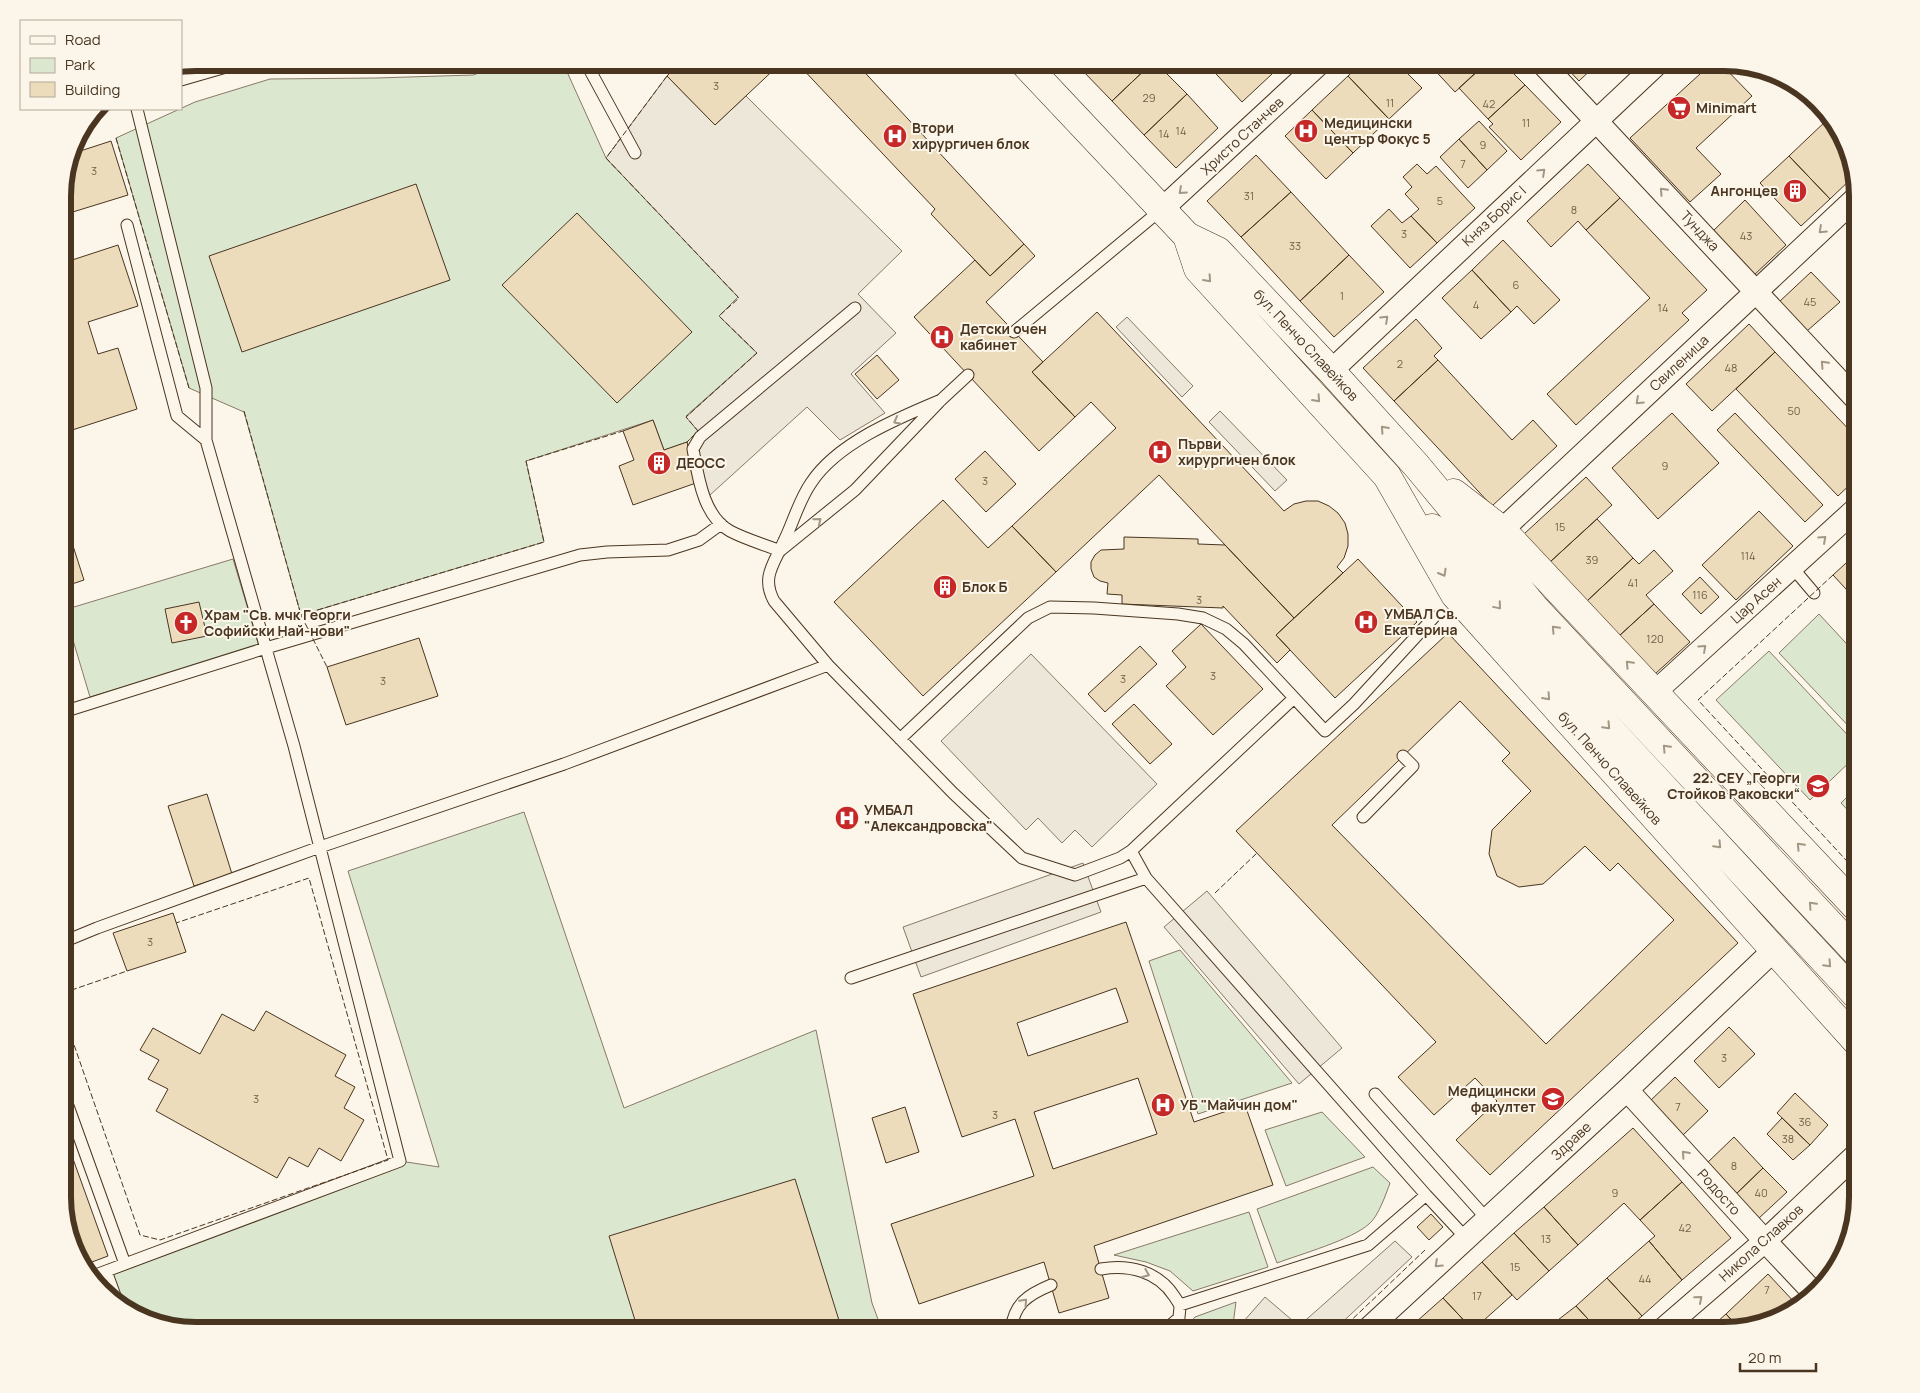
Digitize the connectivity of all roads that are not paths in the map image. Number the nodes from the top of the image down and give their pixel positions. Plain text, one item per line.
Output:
1 (1033, 71) edge
2 (1310, 71) edge
3 (1550, 71) edge
4 (1648, 71) edge
5 (207, 72) edge
6 (591, 72) edge
7 (182, 80) edge
8 (137, 110) edge
9 (1596, 120) junction
10 (635, 152) dead end
11 (1849, 205) edge
12 (1162, 209) junction
13 (127, 225) dead end
14 (1188, 236) junction
15 (1756, 291) junction
16 (855, 308) dead end
17 (1014, 332) dead end
18 (1331, 371) junction
19 (968, 375) dead end
20 (1849, 390) edge
21 (941, 400) junction
22 (206, 440) junction
23 (1416, 465) junction
24 (1387, 476) junction
25 (1849, 516) edge
26 (721, 524) junction
27 (1502, 530) junction
28 (780, 551) junction
29 (1792, 567) junction
30 (1814, 593) dead end
31 (1434, 617) dead end
32 (266, 648) junction
33 (828, 664) junction
34 (1655, 692) junction
35 (1294, 698) junction
36 (1354, 704) junction
37 (72, 709) edge
38 (1362, 713) dead end
39 (900, 739) junction
40 (1403, 756) dead end
41 (1363, 817) dead end
42 (320, 848) junction
43 (1131, 851) junction
44 (1146, 878) junction
45 (1849, 898) edge
46 (72, 938) edge
47 (1849, 943) edge
48 (1774, 950) junction
49 (851, 978) dead end
50 (1849, 986) edge
51 (1849, 1032) edge
52 (1627, 1090) junction
53 (1375, 1094) dead end
54 (72, 1117) edge
55 (1849, 1163) edge
56 (1426, 1195) junction
57 (1487, 1219) junction
58 (1466, 1238) junction
59 (1765, 1242) junction
60 (125, 1264) junction
61 (1101, 1269) dead end
62 (106, 1271) junction
63 (98, 1274) edge
64 (1051, 1285) dead end
65 (1809, 1288) edge
66 (113, 1289) edge
67 (1180, 1305) junction
68 (1012, 1322) edge
69 (1174, 1322) edge
70 (1376, 1322) edge
71 (1671, 1322) edge

1 - 12 main road, бул. Пенчо Славейков
2 -> 12 street, Христо Станчев
3 - 9 street, Тунджа
4 - 9 street, Княз Борис I
5 - 7 lane
6 - 10 lane
8 - 22 lane
15 -> 9 street, Тунджа
18 -> 9 street, Княз Борис I
11 -> 15 street, Свиленица
12 - 14 main road, бул. Пенчо Славейков
12 - 17 lane
13 - 22 lane
14 - 18 main road, бул. Пенчо Славейков
14 -> 24 main road, бул. Пенчо Славейков
20 -> 15 street, Тунджа
15 -> 27 street, Свиленица
16 - 26 lane
23 -> 18 main road, бул. Пенчо Славейков
19 - 21 lane
28 -> 21 lane
21 -> 28 lane
22 - 32 lane
23 - 27 main road, бул. Пенчо Славейков
47 -> 23 main road, бул. Пенчо Славейков
24 -> 48 main road, бул. Пенчо Славейков
24 -> 50 main road, бул. Пенчо Славейков
29 -> 25 street, Цар Асен
26 - 28 lane
26 - 32 lane
34 -> 27 main road, бул. Пенчо Славейков
28 - 33 lane
29 - 30 lane
34 -> 29 street, Цар Асен
31 - 36 lane
32 - 37 lane
32 - 42 lane
33 - 39 lane
33 - 42 lane
45 -> 34 main road, бул. Пенчо Славейков
35 - 36 lane
35 - 39 lane
35 - 43 lane
36 - 38 lane
39 - 43 lane
40 - 41 lane
42 - 46 lane
42 - 60 lane
43 - 44 lane
44 - 49 lane
44 - 56 lane
48 - 51 main road, бул. Пенчо Славейков
48 - 52 street, Здраве
52 - 57 street, Здраве
59 -> 52 street, Родосто
53 - 57 lane
54 - 60 lane
55 - 59 street, Никола Славков
56 - 58 lane
56 - 67 lane
57 - 58 street, Здраве
58 -> 70 street, Здраве
59 - 65 street, Родосто
71 -> 59 street, Никола Славков
60 - 62 lane
61 -> 67 lane
62 - 63 lane
62 - 66 lane
68 -> 64 lane
67 - 69 lane

